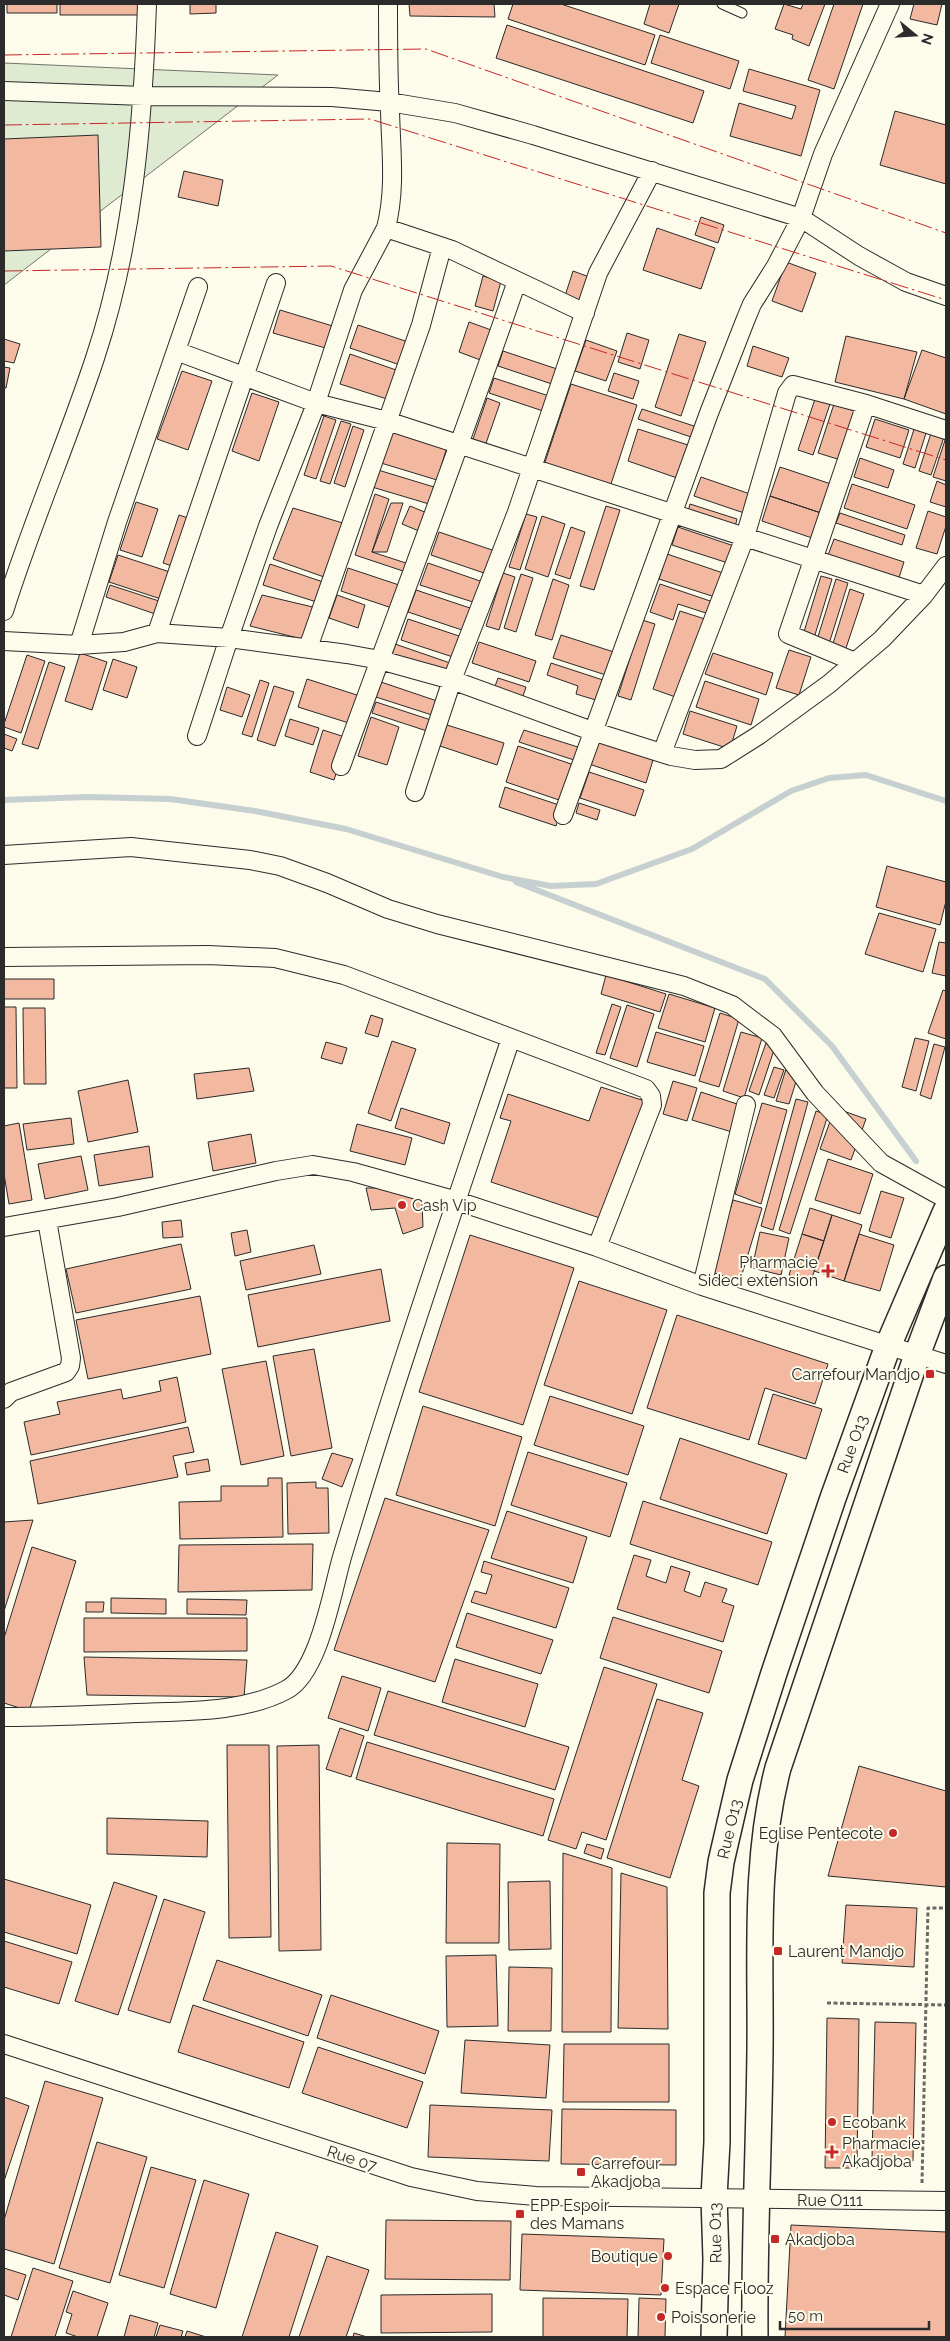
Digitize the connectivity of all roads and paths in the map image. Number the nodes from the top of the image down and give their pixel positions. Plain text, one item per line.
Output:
1 (147, 4) edge
2 (388, 4) edge
3 (722, 4) edge
4 (890, 4) edge
5 (742, 13) dead end
6 (4, 91) edge
7 (144, 96) junction
8 (389, 102) junction
9 (652, 171) junction
10 (801, 218) junction
11 (386, 228) junction
12 (442, 247) junction
13 (517, 281) junction
14 (276, 283) dead end
15 (198, 287) dead end
16 (946, 296) edge
17 (585, 313) junction
18 (176, 351) junction
19 (244, 376) junction
20 (316, 403) junction
21 (866, 404) junction
22 (387, 421) junction
23 (946, 430) edge
24 (460, 446) junction
25 (532, 469) junction
26 (672, 512) junction
27 (744, 537) junction
28 (812, 559) junction
29 (946, 566) edge
30 (924, 594) junction
31 (4, 611) edge
32 (157, 633) junction
33 (228, 638) junction
34 (4, 641) edge
35 (79, 645) junction
36 (308, 648) junction
37 (380, 660) junction
38 (855, 662) junction
39 (452, 680) junction
40 (592, 731) junction
41 (197, 736) dead end
42 (662, 754) junction
43 (341, 766) dead end
44 (415, 792) dead end
45 (563, 815) dead end
46 (4, 855) edge
47 (4, 957) edge
48 (511, 1038) junction
49 (746, 1105) dead end
50 (946, 1199) edge
51 (457, 1201) junction
52 (946, 1211) edge
53 (48, 1220) junction
54 (4, 1227) edge
55 (597, 1247) junction
56 (946, 1278) edge
57 (702, 1286) junction
58 (888, 1346) junction
59 (917, 1355) junction
60 (946, 1364) edge
61 (4, 1399) edge
62 (4, 1717) edge
63 (946, 1908) edge
64 (827, 2003) dead end
65 (926, 2004) junction
66 (946, 2005) edge
67 (4, 2044) edge
68 (714, 2197) junction
69 (758, 2200) junction
70 (921, 2201) junction
71 (946, 2201) edge
72 (714, 2337) edge
73 (755, 2337) edge

1 - 7 street
2 - 8 street
3 - 5 lane
4 - 10 street
6 - 7 street
7 - 8 street
7 - 31 street
8 - 9 street
8 - 11 street
9 - 10 street
9 - 17 street
10 - 16 street
10 - 26 street
11 - 12 street
11 - 20 street
12 - 13 street
12 - 22 street
13 - 17 street
13 - 24 street
14 - 19 street
15 - 18 street
17 - 25 street
18 - 19 street
18 - 35 street
19 - 20 street
19 - 32 street
20 - 22 street
20 - 33 street
21 - 23 street
21 - 27 street
21 - 28 street
22 - 24 street
22 - 36 street
24 - 25 street
24 - 37 street
25 - 26 street
25 - 39 street
26 - 27 street
26 - 40 street
27 - 28 street
27 - 42 street
28 - 30 street
28 - 38 street
29 - 30 street
30 - 38 street
32 - 33 street
32 - 35 street
33 - 36 street
33 - 41 street
34 - 35 street
36 - 37 street
37 - 39 street
37 - 43 street
38 - 42 street
39 - 40 street
39 - 44 street
40 - 42 street
40 - 45 street
46 - 50 street
47 - 48 street
48 - 51 street
48 - 55 street
49 - 57 street
51 - 53 street
51 - 55 street
51 - 62 street
52 - 58 main road, Rue O13
53 - 54 street
53 - 61 street
55 - 57 street
56 - 59 main road, Rue O13
57 - 58 street
58 - 59 street
58 - 68 main road, Rue O13
59 - 60 street
59 - 69 main road, Rue O13
63 - 65 path
64 - 65 path
65 - 66 path
65 - 70 path
67 - 68 street, Rue 07
68 - 69 street, Rue O111
68 - 72 main road, Rue O13
69 - 70 street, Rue O111
69 - 73 main road, Rue O13
70 - 71 street, Rue O111

